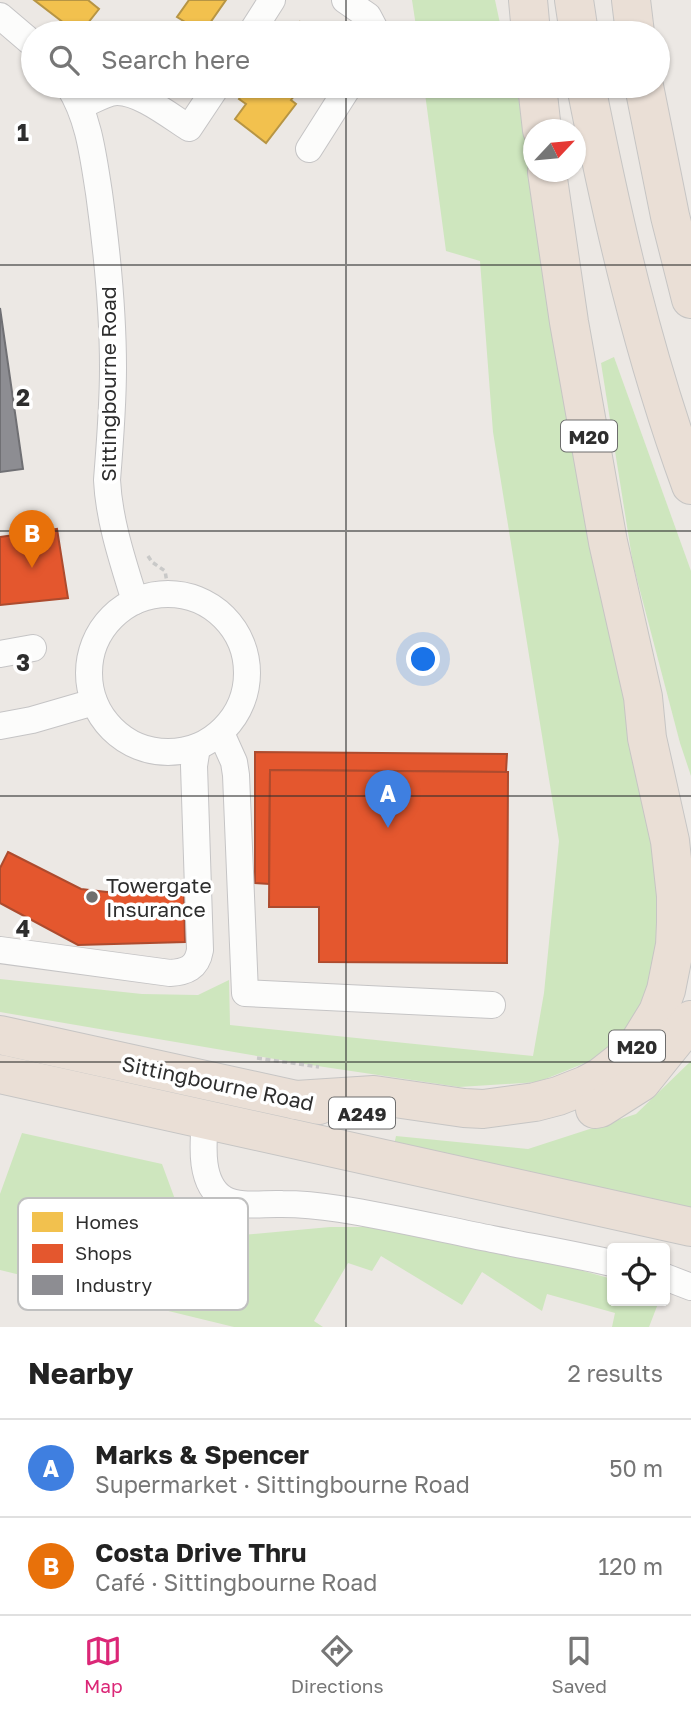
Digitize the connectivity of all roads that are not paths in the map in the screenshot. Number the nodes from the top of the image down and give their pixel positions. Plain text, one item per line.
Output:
1 (272, 0) edge
2 (345, 0) edge
3 (528, 0) edge
4 (574, 0) edge
5 (631, 0) edge
6 (0, 16) edge
7 (259, 21) edge
8 (371, 21) edge
9 (530, 21) edge
10 (577, 21) edge
11 (634, 21) edge
12 (21, 34) edge
13 (75, 98) edge
14 (138, 98) edge
15 (209, 98) edge
16 (341, 98) edge
17 (538, 98) edge
18 (588, 98) edge
19 (646, 98) edge
20 (541, 119) edge
21 (309, 149) dead end
22 (548, 182) edge
23 (691, 299) edge
24 (691, 485) edge
25 (135, 601) junction
26 (33, 648) dead end
27 (0, 654) edge
28 (643, 697) junction
29 (94, 702) junction
30 (0, 726) edge
31 (220, 733) junction
32 (197, 747) junction
33 (691, 829) edge
34 (0, 950) edge
35 (492, 1005) dead end
36 (691, 1020) edge
37 (0, 1035) edge
38 (0, 1074) edge
39 (296, 1100) junction
40 (205, 1120) junction
41 (223, 1198) edge
42 (248, 1204) edge
43 (691, 1227) edge
44 (607, 1262) edge
45 (670, 1279) edge
46 (691, 1287) edge

1 - 7 street
2 - 8 street
3 - 9 highway
4 - 10 highway
5 - 11 highway
6 - 12 street
13 - 25 street, Sittingbourne Road
14 - 15 street
16 - 21 street
17 - 20 highway
18 - 24 highway
19 - 23 highway
22 - 28 highway, M20
25 - 29 street
25 - 31 street
26 - 27 street
28 - 33 highway, M20
28 - 39 highway, M20
29 - 30 street
29 - 32 street
31 - 32 street
31 - 35 street
32 - 34 street
36 - 39 highway, Sittingbourne Road / A249
37 - 39 highway, Sittingbourne Road / A249
38 - 40 highway, Sittingbourne Road / A249
40 - 41 street
40 - 43 highway, Sittingbourne Road / A249
42 - 44 street
45 - 46 street

